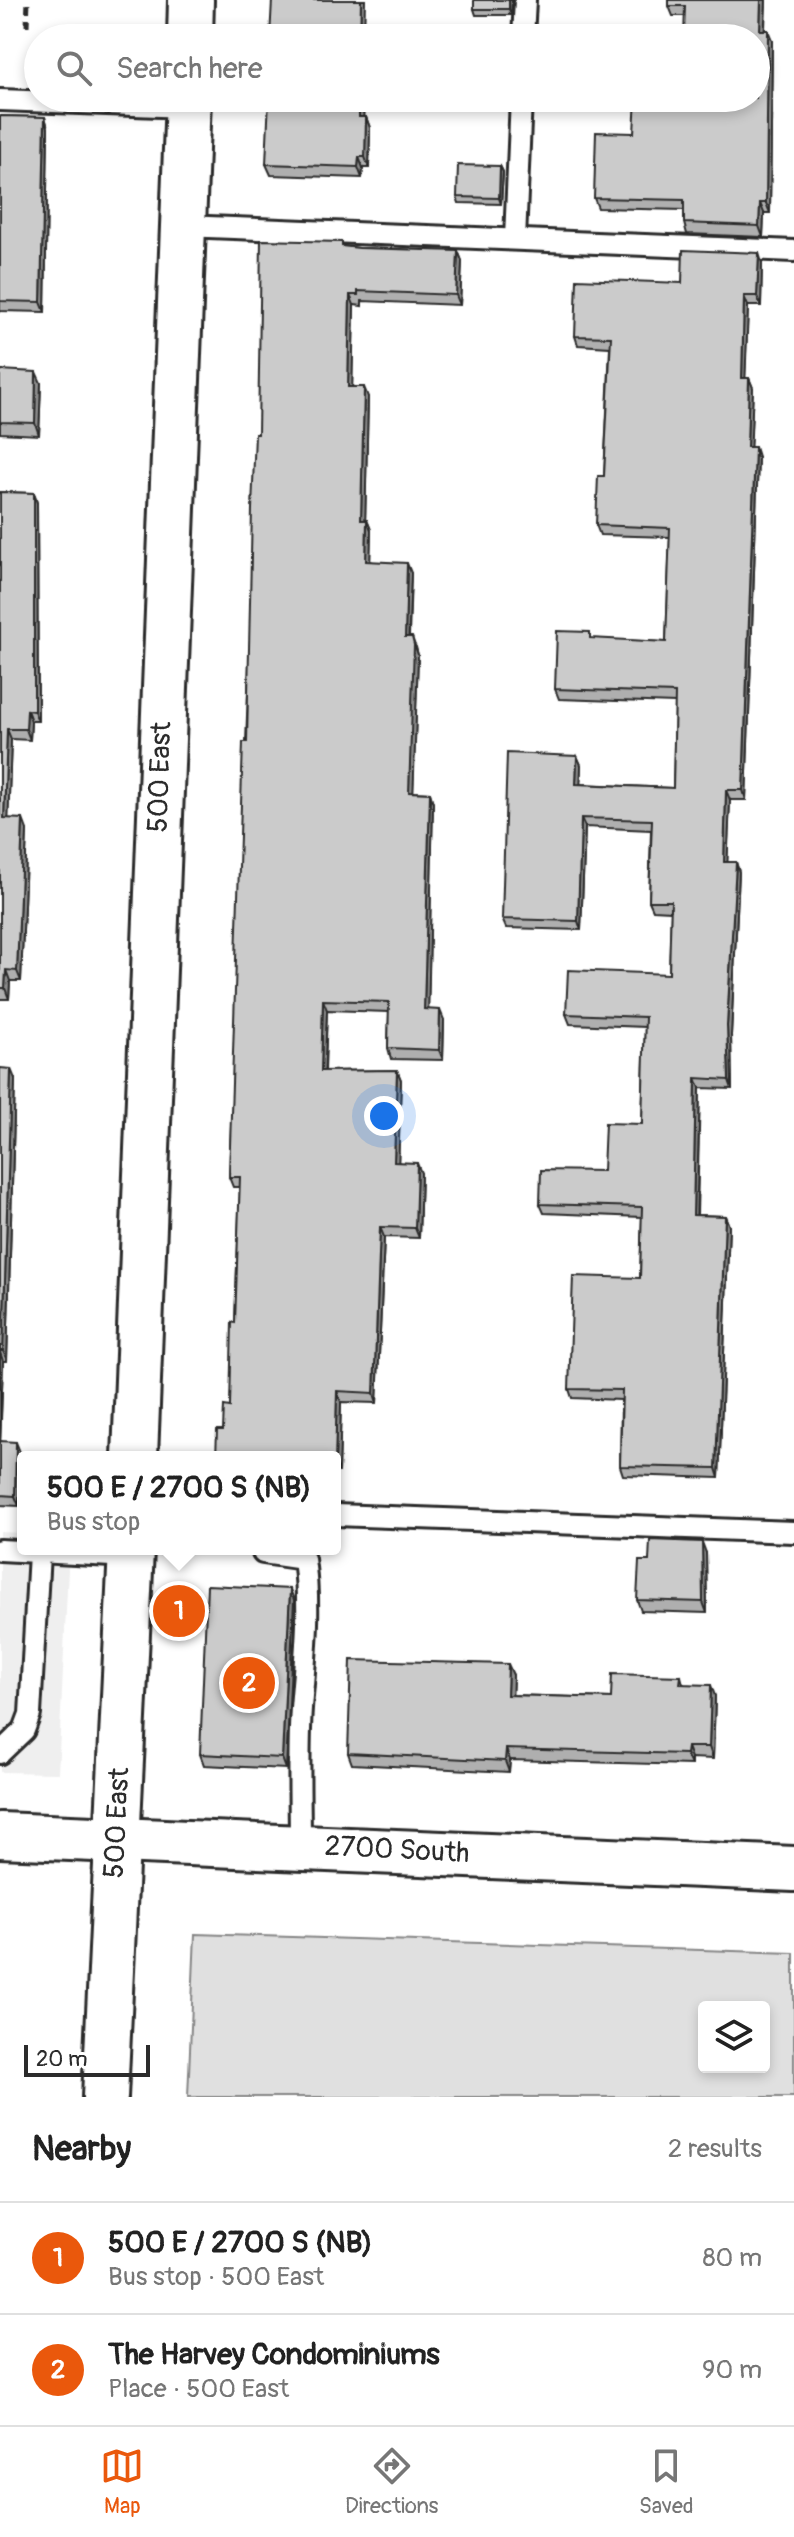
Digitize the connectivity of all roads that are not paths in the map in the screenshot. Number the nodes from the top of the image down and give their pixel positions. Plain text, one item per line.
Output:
1 (191, 0) edge
2 (525, 0) edge
3 (190, 24) edge
4 (524, 24) edge
5 (0, 100) edge
6 (24, 100) edge
7 (188, 112) edge
8 (520, 112) edge
9 (183, 226) junction
10 (515, 239) junction
11 (794, 251) edge
12 (135, 1451) edge
13 (341, 1515) edge
14 (794, 1532) edge
15 (39, 1555) edge
16 (131, 1555) edge
17 (277, 1555) edge
18 (0, 1753) edge
19 (0, 1835) edge
20 (117, 1839) junction
21 (300, 1845) junction
22 (794, 1869) edge
23 (105, 2097) edge

1 - 3 street
2 - 4 lane
5 - 6 lane
7 - 9 street, 500 East
8 - 10 lane
9 - 10 lane
9 - 12 street, 500 East
10 - 11 lane
13 - 14 lane
15 - 18 lane
16 - 20 street, 500 East
17 - 21 lane
19 - 20 street, 2700 South
20 - 21 street, 2700 South
20 - 23 street, 500 East
21 - 22 street, 2700 South

